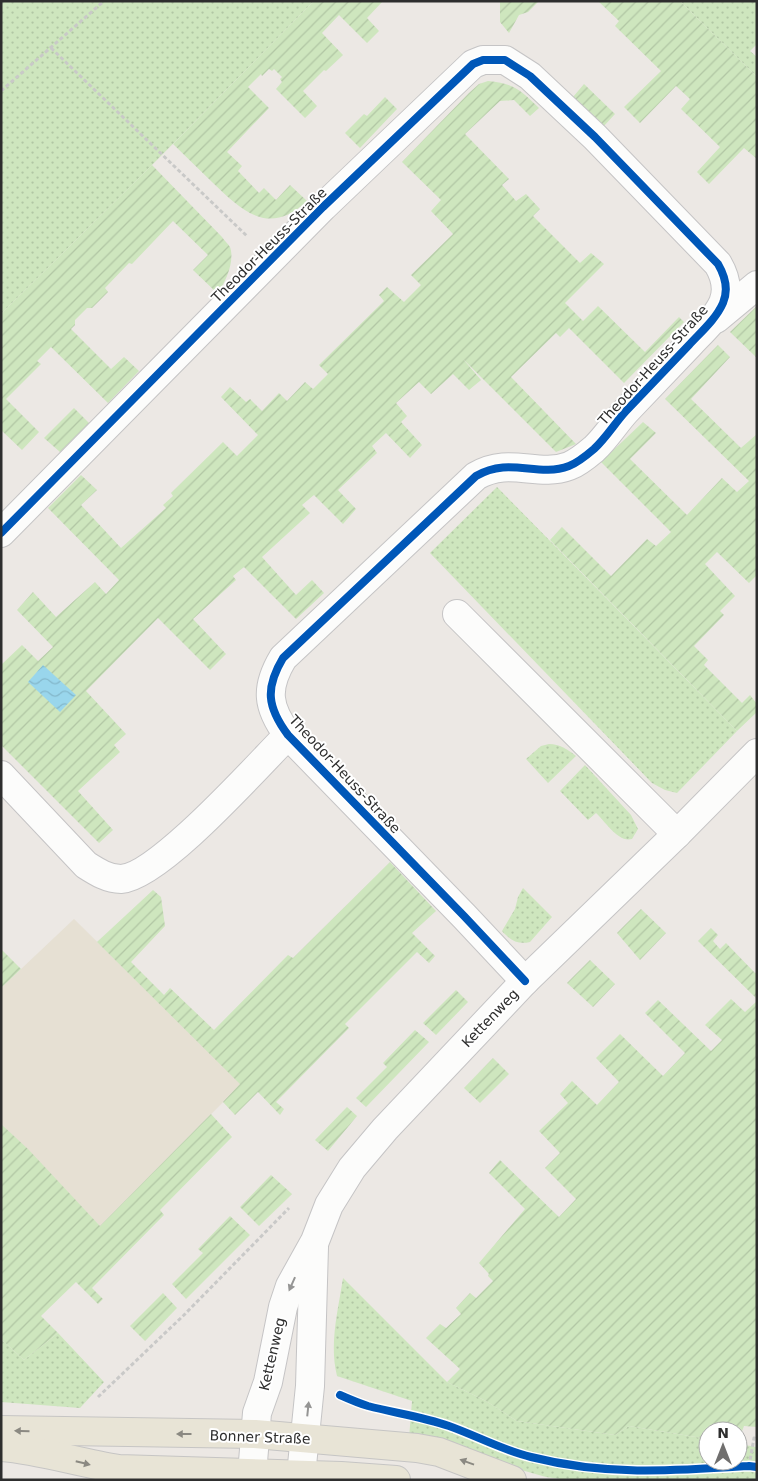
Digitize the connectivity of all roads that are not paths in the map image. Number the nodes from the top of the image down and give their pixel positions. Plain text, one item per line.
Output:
1 (757, 285) edge
2 (707, 325) junction
3 (1, 533) edge
4 (457, 614) dead end
5 (288, 735) junction
6 (757, 753) edge
7 (1, 775) edge
8 (677, 834) junction
9 (525, 981) junction
10 (315, 1241) junction
11 (1, 1430) edge
12 (255, 1434) junction
13 (304, 1438) junction
14 (1, 1447) edge
15 (252, 1474) junction
16 (301, 1475) junction
17 (396, 1480) edge
18 (512, 1480) edge

1 - 2 street, Theodor-Heuss-Straße
2 - 3 street, Theodor-Heuss-Straße
2 - 5 street, Theodor-Heuss-Straße
4 - 8 street
5 - 7 street, Theodor-Heuss-Straße
5 - 9 street, Theodor-Heuss-Straße
6 - 8 street, Kettenweg
8 - 9 street, Kettenweg
9 - 10 street, Kettenweg
10 -> 12 street, Kettenweg
13 -> 10 street, Kettenweg
12 -> 11 main road, Bonner Straße
12 - 13 main road, Bonner Straße
12 - 15 street, Kettenweg
13 - 16 street, Kettenweg
18 -> 13 main road, Bonner Straße
14 -> 15 main road
15 - 16 main road
16 - 17 main road

